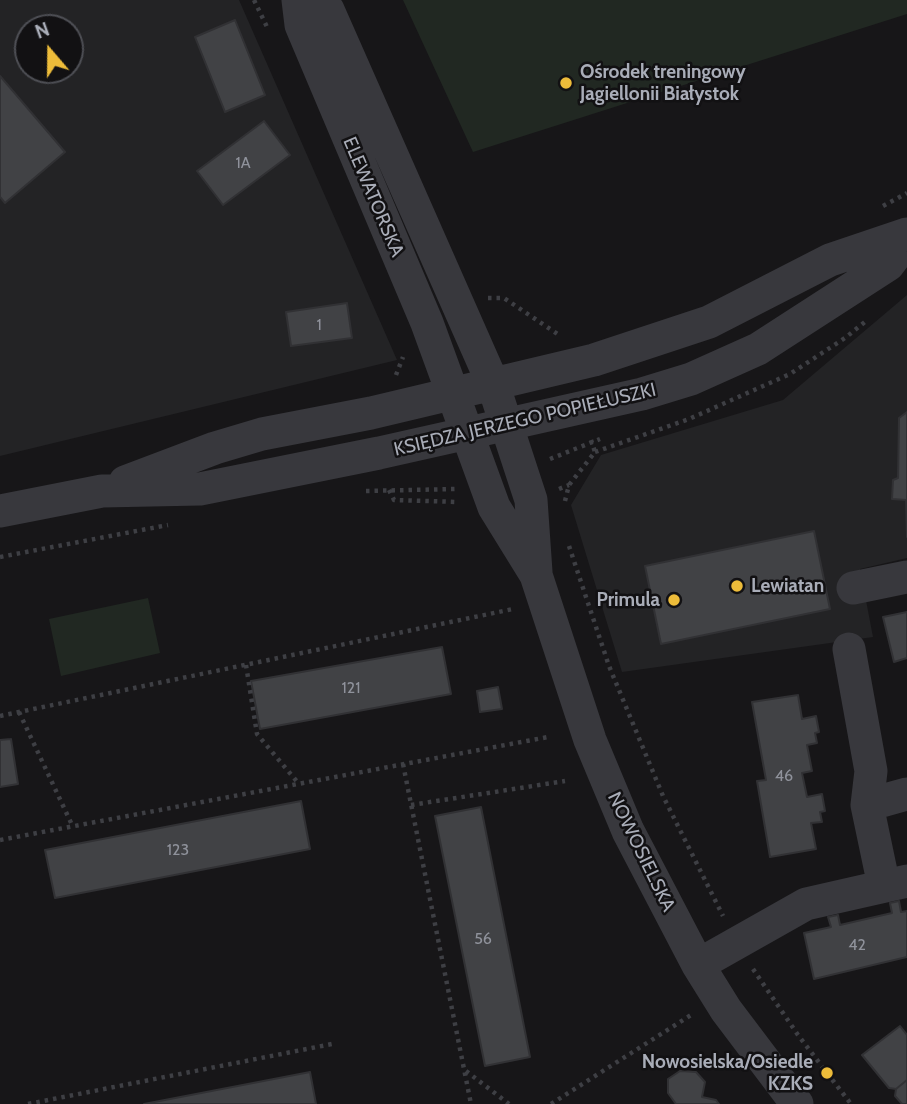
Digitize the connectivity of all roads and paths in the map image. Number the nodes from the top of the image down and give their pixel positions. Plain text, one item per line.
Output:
1 (298, 0) edge
2 (318, 0) edge
3 (907, 234) edge
4 (907, 240) edge
5 (487, 298) dead end
6 (568, 366) junction
7 (493, 384) junction
8 (454, 393) junction
9 (580, 408) junction
10 (505, 424) junction
11 (468, 434) junction
12 (102, 491) junction
13 (563, 507) dead end
14 (0, 511) edge
15 (568, 543) dead end
16 (536, 575) junction
17 (907, 577) edge
18 (853, 588) dead end
19 (517, 608) dead end
20 (849, 649) dead end
21 (246, 665) junction
22 (19, 712) junction
23 (0, 716) edge
24 (548, 737) dead end
25 (403, 764) junction
26 (565, 780) dead end
27 (299, 784) junction
28 (907, 794) edge
29 (411, 805) junction
30 (867, 805) junction
31 (73, 827) junction
32 (0, 840) edge
33 (895, 883) edge
34 (736, 943) junction
35 (698, 965) junction
36 (698, 1010) dead end
37 (332, 1044) dead end
38 (465, 1070) junction
39 (28, 1104) edge
40 (471, 1104) edge
41 (509, 1104) edge
42 (551, 1104) edge
43 (797, 1104) edge
44 (851, 1104) edge

1 - 8 street, ELEWATORSKA
2 - 7 street, ELEWATORSKA
3 - 6 street, KSIĘDZA JERZEGO POPIEŁUSZKI
4 - 9 street, KSIĘDZA JERZEGO POPIEŁUSZKI
5 - 6 path
6 - 7 street, KSIĘDZA JERZEGO POPIEŁUSZKI
7 - 8 street, KSIĘDZA JERZEGO POPIEŁUSZKI
7 - 10 street, ELEWATORSKA
8 - 11 street, ELEWATORSKA
8 - 12 street, KSIĘDZA JERZEGO POPIEŁUSZKI
9 - 10 street, KSIĘDZA JERZEGO POPIEŁUSZKI
9 - 13 path
10 - 11 street, KSIĘDZA JERZEGO POPIEŁUSZKI
10 - 16 street, NOWOSIELSKA
11 - 12 street, KSIĘDZA JERZEGO POPIEŁUSZKI
11 - 16 street, NOWOSIELSKA
12 - 14 street, KSIĘDZA JERZEGO POPIEŁUSZKI
15 - 34 path
16 - 35 street, NOWOSIELSKA
17 - 18 street
19 - 21 path
20 - 30 street
21 - 22 path
21 - 27 path
22 - 23 path
22 - 31 path
24 - 25 path
25 - 27 path
25 - 29 path
26 - 29 path
27 - 31 path
28 - 30 street
29 - 38 path
30 - 33 street
31 - 32 path
33 - 34 street
34 - 35 street
34 - 44 path
35 - 43 street, NOWOSIELSKA
36 - 42 path
37 - 39 path
38 - 40 path
38 - 41 path

